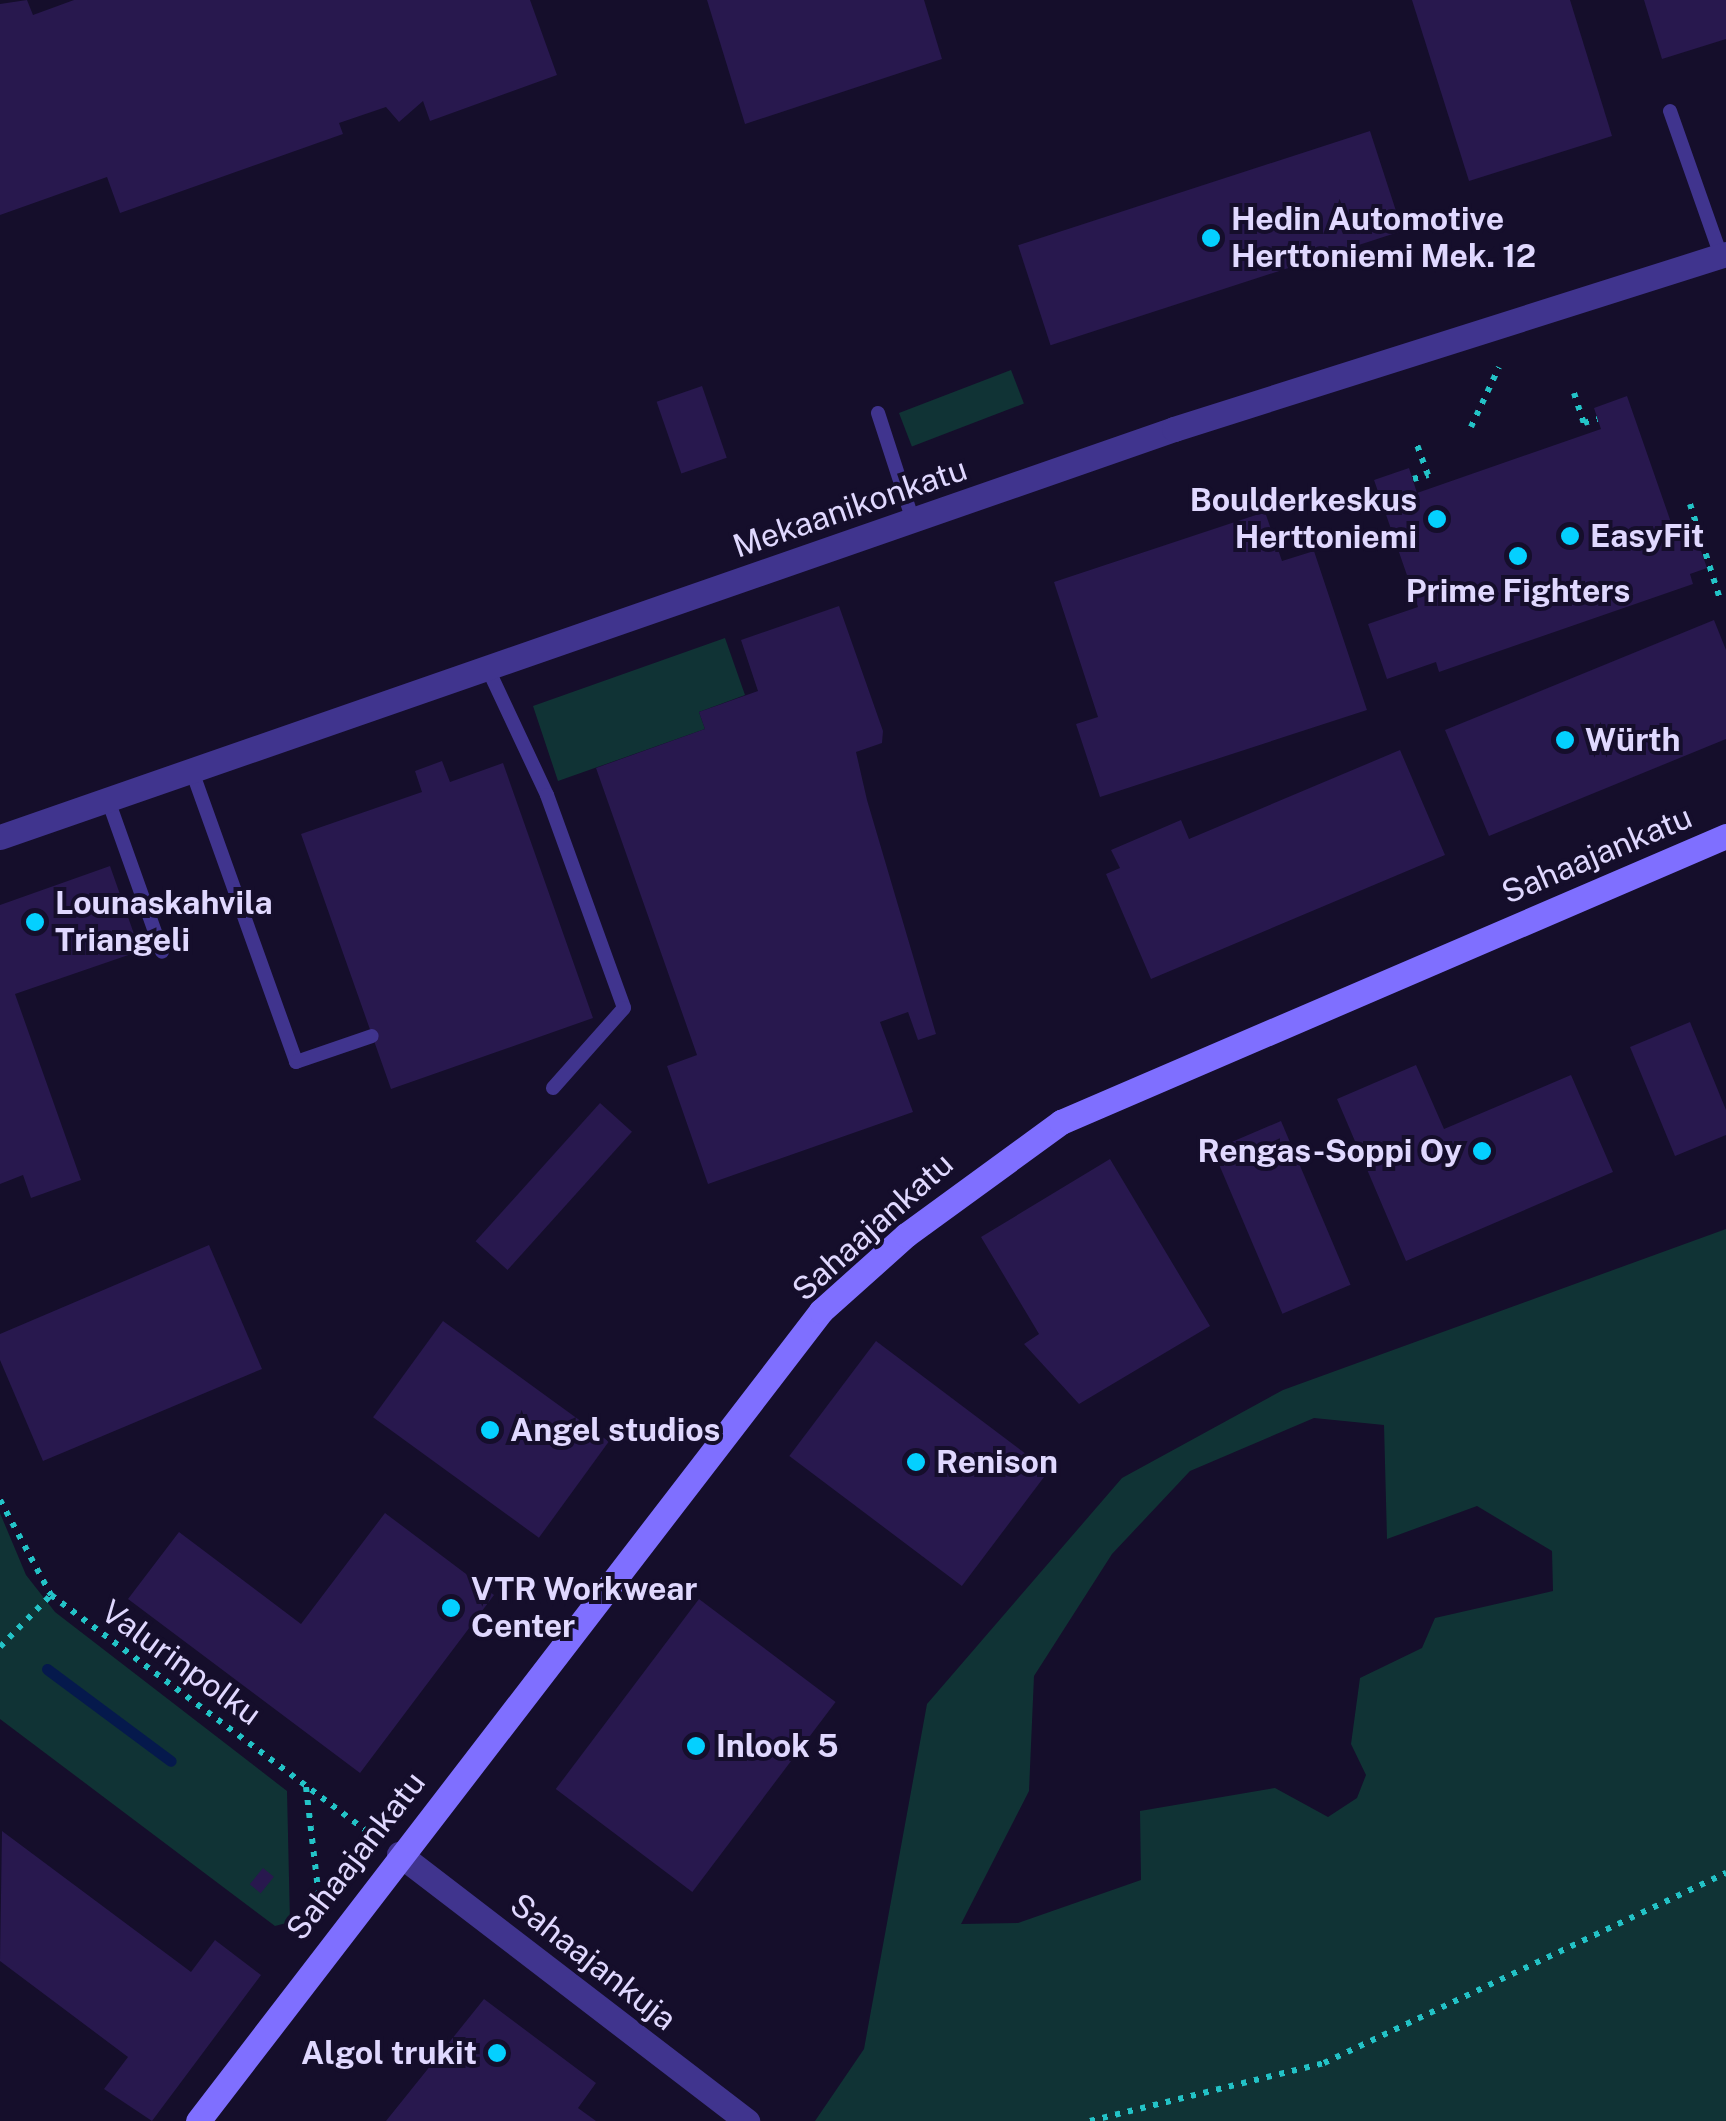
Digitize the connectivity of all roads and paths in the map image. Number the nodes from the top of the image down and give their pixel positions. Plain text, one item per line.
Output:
1 (1670, 111) dead end
2 (1723, 255) edge
3 (1499, 367) dead end
4 (1574, 393) dead end
5 (878, 412) dead end
6 (1598, 419) dead end
7 (1471, 427) dead end
8 (1417, 444) dead end
9 (1413, 480) dead end
10 (1690, 504) dead end
11 (912, 521) junction
12 (1720, 599) dead end
13 (488, 669) junction
14 (192, 771) junction
15 (108, 800) junction
16 (1726, 836) edge
17 (0, 837) edge
18 (162, 952) dead end
19 (372, 1036) dead end
20 (552, 1088) dead end
21 (0, 1500) edge
22 (51, 1595) junction
23 (0, 1647) edge
24 (306, 1786) junction
25 (370, 1834) dead end
26 (399, 1854) junction
27 (1726, 1873) edge
28 (314, 1910) dead end
29 (198, 2121) edge
30 (748, 2121) edge
31 (1090, 2121) edge

1 - 2 lane
2 - 11 street, Mekaanikonkatu
3 - 7 path
4 - 6 path
5 - 11 lane
8 - 9 path
10 - 12 path
11 - 13 street, Mekaanikonkatu
13 - 14 street, Mekaanikonkatu
13 - 20 lane
14 - 15 street, Mekaanikonkatu
14 - 19 lane
15 - 17 street, Mekaanikonkatu
15 - 18 lane
16 - 26 main road, Sahaajankatu
21 - 22 path, Valurinpolku
22 - 23 path
22 - 24 path, Valurinpolku
24 - 25 path, Valurinpolku
24 - 28 path
26 - 29 main road, Sahaajankatu
26 - 30 street, Sahaajankuja
27 - 31 path

